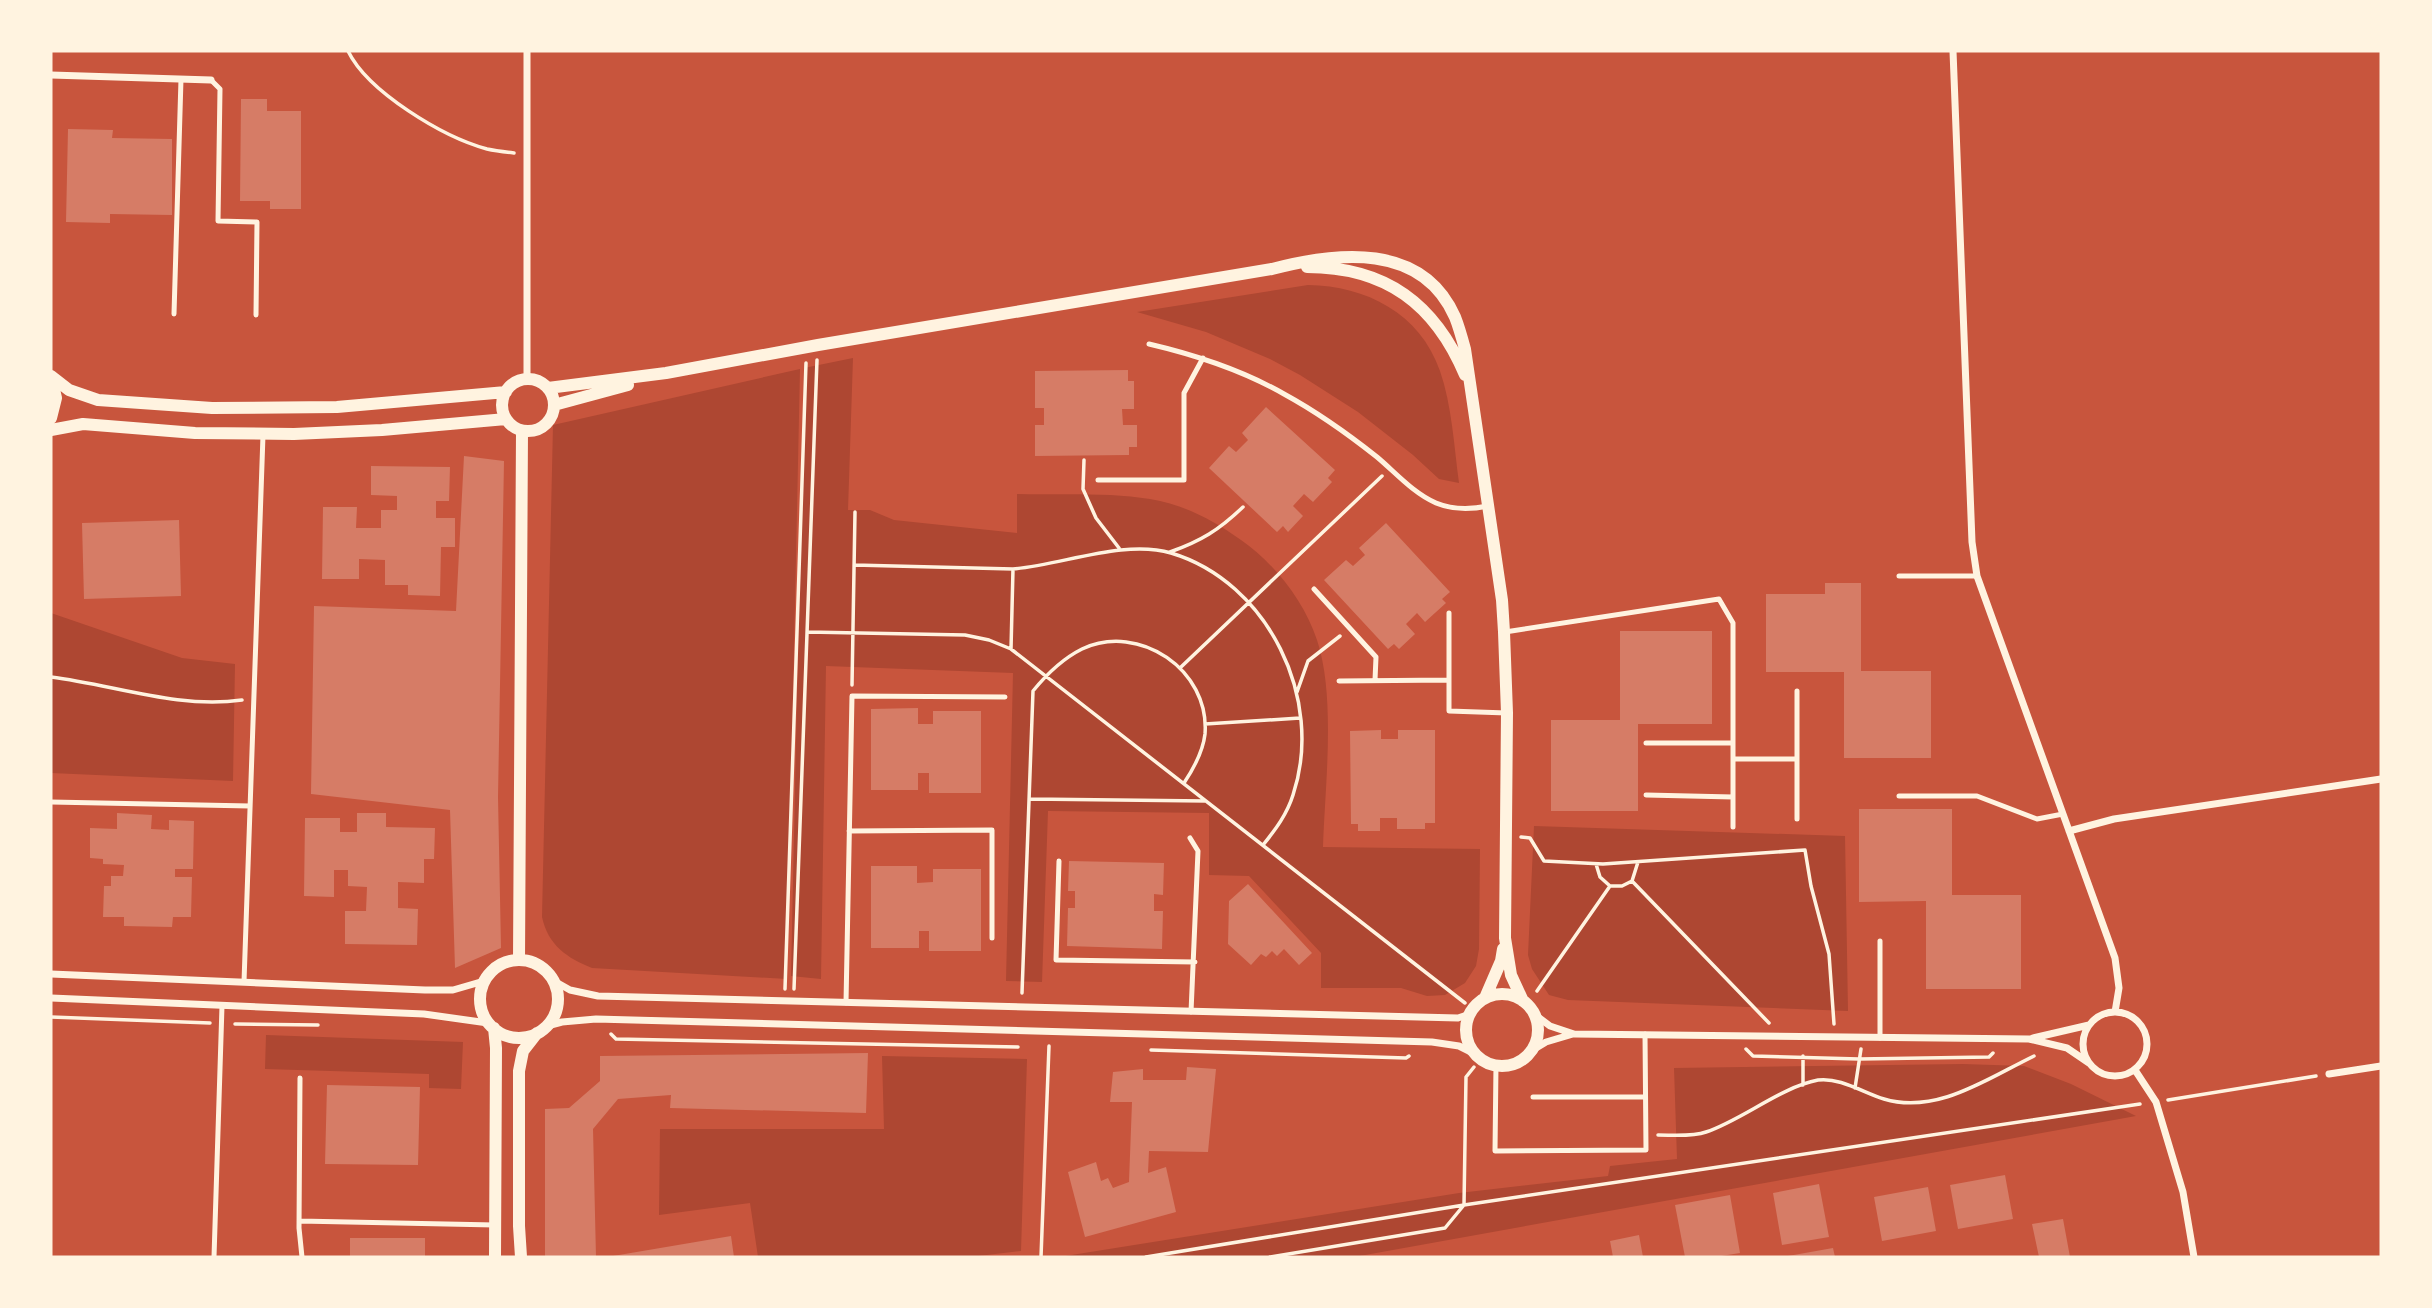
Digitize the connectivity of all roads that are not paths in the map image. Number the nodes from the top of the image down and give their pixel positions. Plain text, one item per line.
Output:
1 (527, 51) edge
2 (1953, 51) edge
3 (51, 75) edge
4 (181, 79) junction
5 (211, 80) joint
6 (1272, 269) junction
7 (174, 314) dead end
8 (256, 315) dead end
9 (1149, 344) dead end
10 (1203, 358) junction
11 (666, 373) junction
12 (51, 376) edge
13 (527, 379) junction
14 (548, 388) junction
15 (1471, 390) junction
16 (506, 392) junction
17 (554, 405) junction
18 (51, 418) edge
19 (506, 419) junction
20 (51, 430) edge
21 (522, 430) junction
22 (263, 435) junction
23 (1098, 480) dead end
24 (1488, 506) junction
25 (1899, 576) dead end
26 (1977, 576) junction
27 (1314, 589) dead end
28 (1449, 613) dead end
29 (1504, 632) junction
30 (1375, 680) junction
31 (1449, 680) junction
32 (1339, 681) dead end
33 (1797, 691) dead end
34 (1005, 697) dead end
35 (1507, 713) junction
36 (1646, 743) dead end
37 (1733, 743) junction
38 (1733, 759) junction
39 (1797, 759) junction
40 (2381, 779) edge
41 (1646, 795) dead end
42 (1899, 796) dead end
43 (1733, 797) junction
44 (51, 802) edge
45 (250, 806) junction
46 (2063, 814) junction
47 (1797, 819) dead end
48 (1733, 827) dead end
49 (849, 831) junction
50 (2069, 831) junction
51 (1190, 838) dead end
52 (1059, 861) dead end
53 (992, 938) dead end
54 (1505, 939) junction
55 (1880, 941) dead end
56 (519, 960) junction
57 (1195, 962) junction
58 (51, 974) edge
59 (484, 981) junction
60 (554, 981) junction
61 (244, 982) junction
62 (1485, 998) junction
63 (51, 999) edge
64 (846, 1003) junction
65 (222, 1006) junction
66 (1528, 1007) junction
67 (1471, 1011) junction
68 (2115, 1012) junction
69 (1191, 1013) junction
70 (2089, 1025) junction
71 (491, 1026) junction
72 (542, 1030) junction
73 (1574, 1034) junction
74 (1646, 1034) junction
75 (1880, 1038) junction
76 (2029, 1039) junction
77 (1531, 1051) junction
78 (1479, 1057) junction
79 (2089, 1063) junction
80 (1496, 1065) junction
81 (2381, 1066) edge
82 (2134, 1070) junction
83 (2329, 1074) road end
84 (300, 1079) dead end
85 (1533, 1097) dead end
86 (1646, 1097) junction
87 (299, 1221) junction
88 (495, 1225) junction
89 (214, 1257) edge
90 (302, 1257) edge
91 (495, 1257) edge
92 (521, 1257) edge
93 (2194, 1257) edge

1 - 13 street
2 - 26 street
3 - 4 street
4 - 5 street
4 - 7 lane
5 - 8 lane
6 - 11 street
6 - 15 street
6 - 15 street
9 - 10 lane
10 - 23 lane
10 - 24 lane
11 - 14 street
11 - 17 street
12 - 16 street
12 - 18 street
13 - 14 street
13 - 16 street
14 - 17 street
15 - 24 street
16 - 19 street
17 - 21 street
19 - 21 street
19 - 22 street
20 - 22 street
21 - 56 street
22 - 45 lane
24 - 29 street
25 - 26 lane
26 - 46 street
27 - 30 lane
28 - 31 lane
29 - 35 street
29 - 37 lane
30 - 31 lane
30 - 32 lane
31 - 35 lane
33 - 39 lane
34 - 49 lane
35 - 54 street
36 - 37 lane
37 - 38 lane
38 - 39 lane
38 - 43 lane
39 - 47 lane
40 - 50 street
41 - 43 lane
42 - 46 lane
43 - 48 lane
44 - 45 lane
45 - 61 lane
46 - 50 street
49 - 53 lane
49 - 64 lane
50 - 68 street
51 - 57 lane
52 - 57 lane
54 - 62 street
54 - 66 street
55 - 75 lane
56 - 59 street
56 - 60 street
57 - 69 lane
58 - 61 street
59 - 61 street
59 - 71 street
60 - 64 street
60 - 72 street
62 - 66 street
62 - 67 street
63 - 65 street
64 - 69 street
65 - 71 street
65 - 89 lane
66 - 73 street
66 - 77 street
67 - 69 street
67 - 78 street
68 - 70 street
68 - 82 street
70 - 76 street
70 - 79 street
71 - 72 street
71 - 88 street
72 - 78 street
72 - 92 street
73 - 74 street
73 - 77 street
74 - 75 street
74 - 86 lane
75 - 76 street
76 - 79 street
77 - 80 street
78 - 80 street
79 - 82 street
80 - 86 lane
81 - 83 street
82 - 93 street
84 - 87 lane
85 - 86 lane
87 - 88 lane
87 - 90 lane
88 - 91 street

